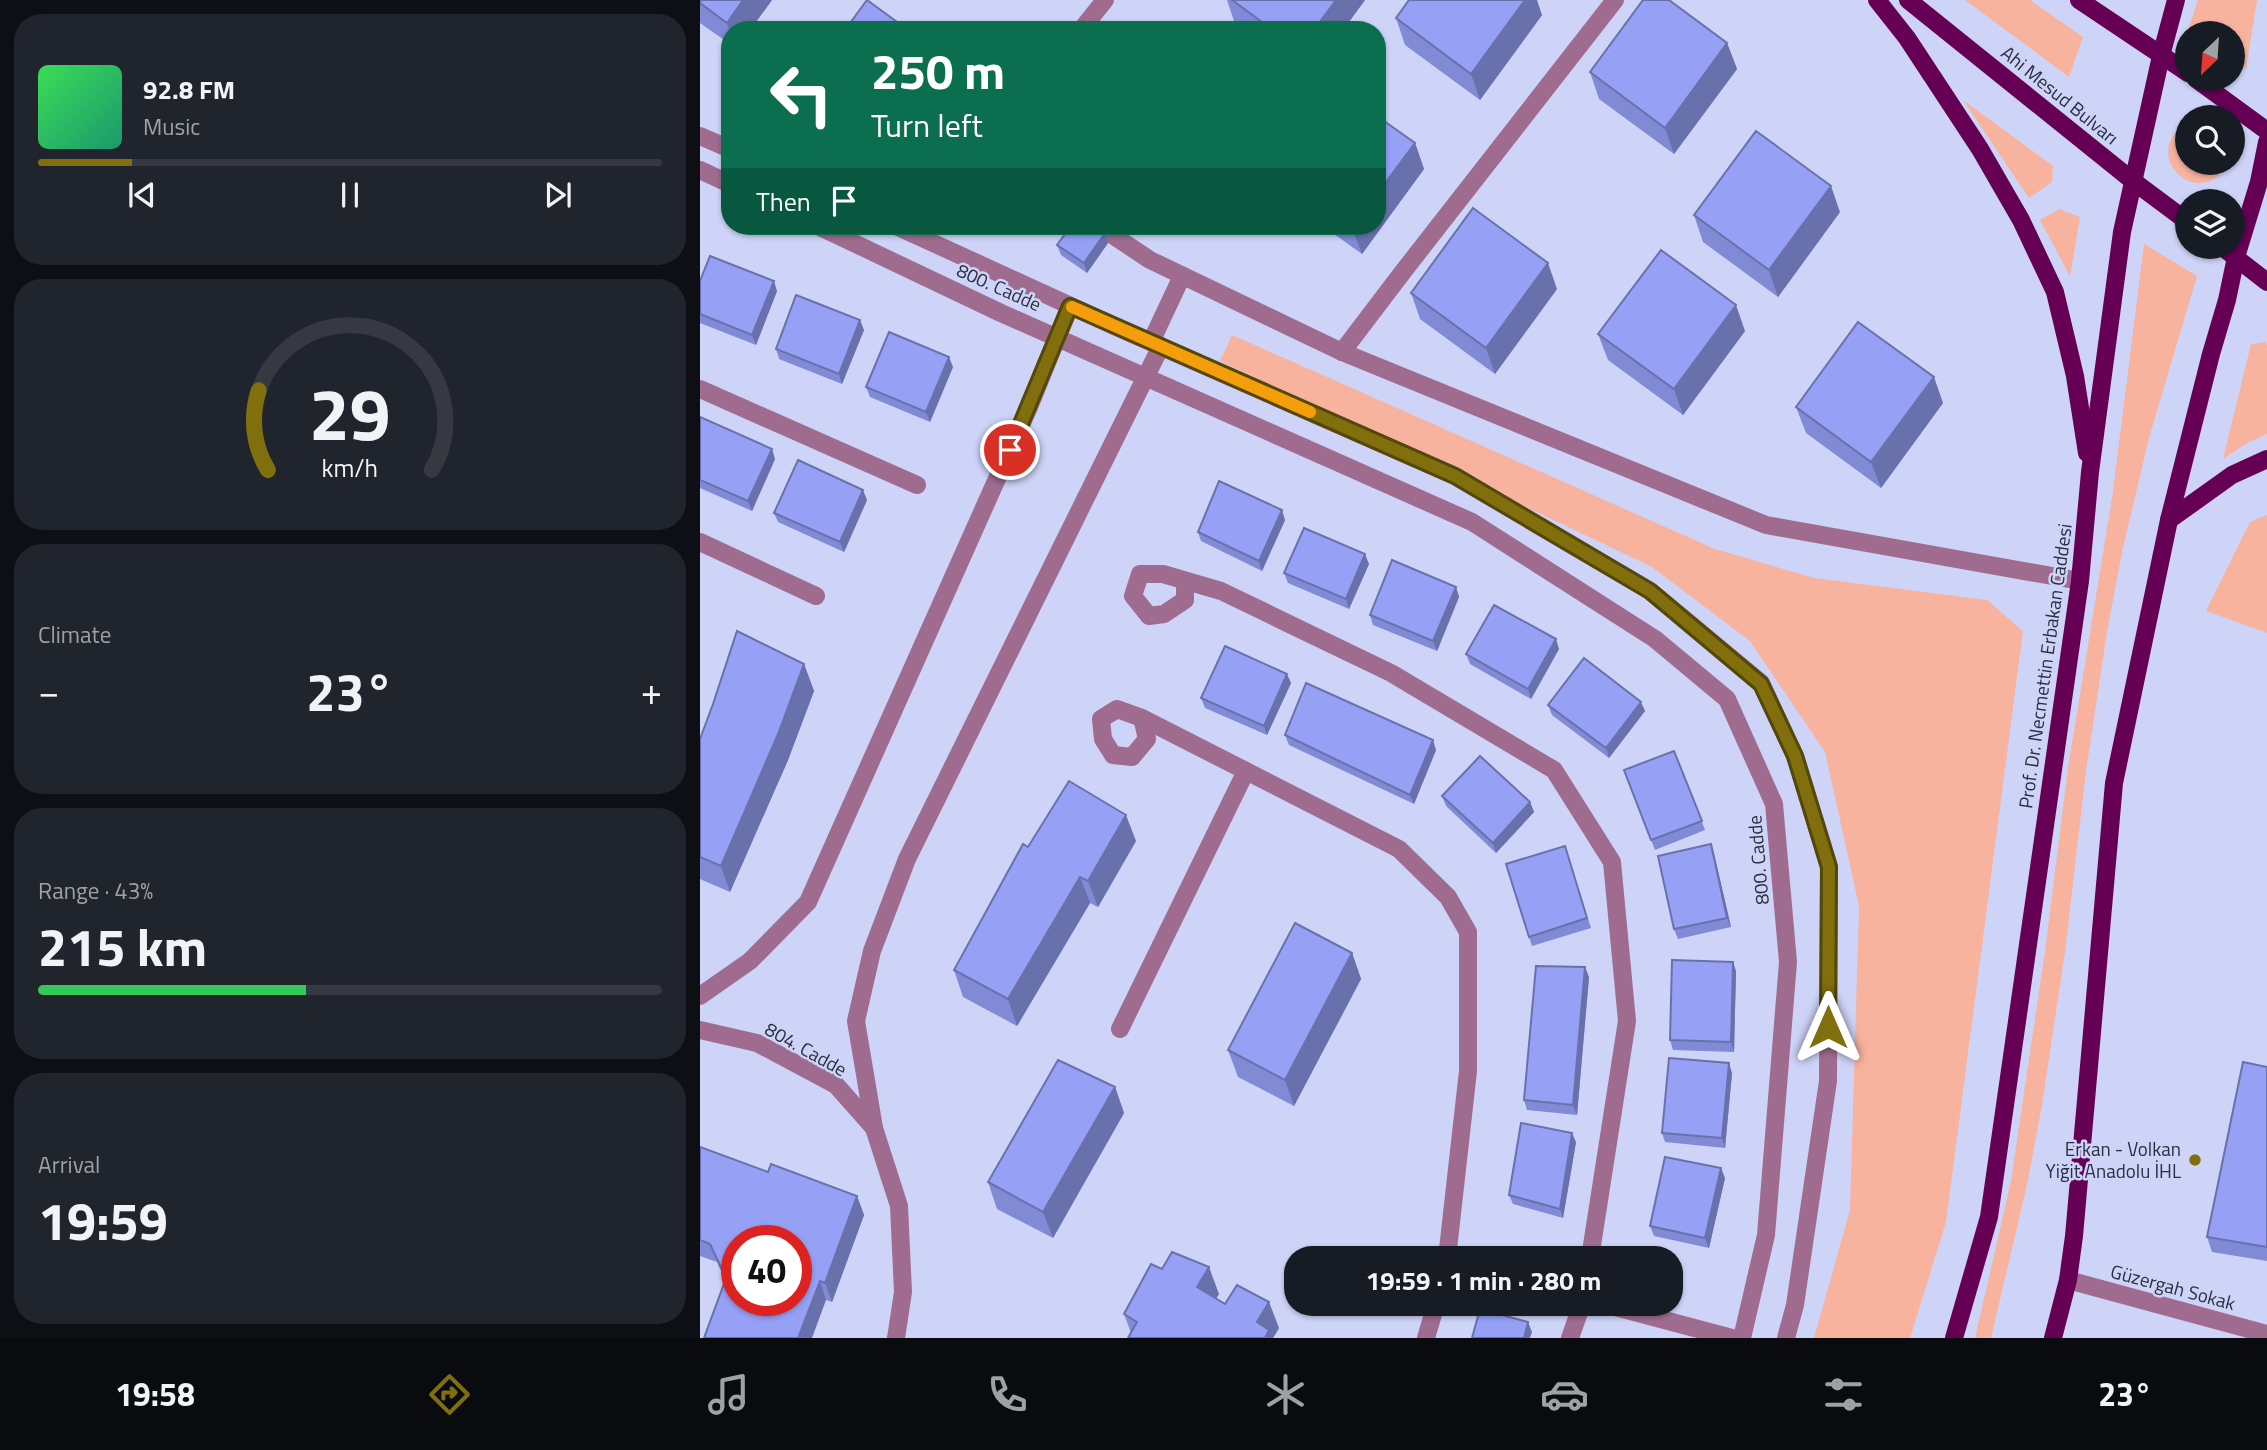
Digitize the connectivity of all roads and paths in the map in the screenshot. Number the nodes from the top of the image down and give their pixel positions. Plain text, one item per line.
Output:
1 (1105, 0) edge
2 (1615, 0) edge
3 (1877, 0) edge
4 (1908, 0) edge
5 (2079, 0) edge
6 (2176, 0) edge
7 (1088, 21) edge
8 (2161, 56) junction
9 (2175, 65) edge
10 (2212, 91) edge
11 (2267, 131) edge
12 (700, 136) edge
13 (2267, 142) edge
14 (721, 145) edge
15 (700, 171) edge
16 (721, 180) edge
17 (2133, 181) junction
18 (2175, 212) edge
19 (2245, 215) edge
20 (837, 235) edge
21 (929, 235) edge
22 (1112, 235) edge
23 (2229, 259) edge
24 (2238, 259) edge
25 (1182, 275) junction
26 (2267, 282) edge
27 (1070, 306) junction
28 (1057, 337) junction
29 (1156, 344) junction
30 (1342, 352) junction
31 (1146, 377) junction
32 (700, 389) edge
33 (2267, 459) edge
34 (2090, 472) junction
35 (916, 485) dead end
36 (2169, 520) junction
37 (700, 542) edge
38 (1185, 581) dead end
39 (2080, 581) junction
40 (816, 596) dead end
41 (1143, 719) dead end
42 (1246, 771) junction
43 (700, 996) edge
44 (1120, 1028) dead end
45 (700, 1030) edge
46 (874, 1128) junction
47 (1448, 1246) edge
48 (1592, 1246) edge
49 (2068, 1280) junction
50 (1432, 1316) edge
51 (1578, 1316) edge
52 (1649, 1316) edge
53 (2267, 1335) edge
54 (896, 1338) edge
55 (1426, 1338) edge
56 (1570, 1338) edge
57 (1732, 1338) edge
58 (1742, 1338) edge
59 (1786, 1338) edge
60 (1954, 1338) edge
61 (2053, 1338) edge

1 - 7 street
2 - 30 street
3 - 34 main road
4 - 17 main road, Ahi Mesud Bulvarı
5 - 8 main road
6 - 8 main road, Prof. Dr. Necmettin Erbakan Caddesi
8 - 9 main road
8 - 17 main road, Prof. Dr. Necmettin Erbakan Caddesi
10 - 11 main road
12 - 14 street
13 - 19 main road
15 - 16 street
17 - 18 main road, Ahi Mesud Bulvarı
17 - 34 main road, Prof. Dr. Necmettin Erbakan Caddesi
20 - 28 street, 800. Cadde
21 - 27 street, 800. Cadde
22 - 25 street
23 - 36 main road
24 - 26 main road
25 - 29 street
25 - 30 street
27 - 28 street
27 - 29 street, 800. Cadde
28 - 31 street, 800. Cadde
28 - 43 street
29 - 31 street
29 - 59 street, 800. Cadde
30 - 39 street
31 - 46 street
31 - 58 street, 800. Cadde
32 - 35 street
33 - 36 main road
34 - 39 main road, Prof. Dr. Necmettin Erbakan Caddesi
36 - 49 main road
37 - 40 street
38 - 48 street
39 - 60 main road, Prof. Dr. Necmettin Erbakan Caddesi
41 - 42 street
42 - 44 street
42 - 47 street
45 - 46 street, 804. Cadde
46 - 54 street, 804. Cadde
49 - 53 street, Güzergah Sokak
49 - 61 main road
50 - 55 street
51 - 56 street
52 - 57 street

